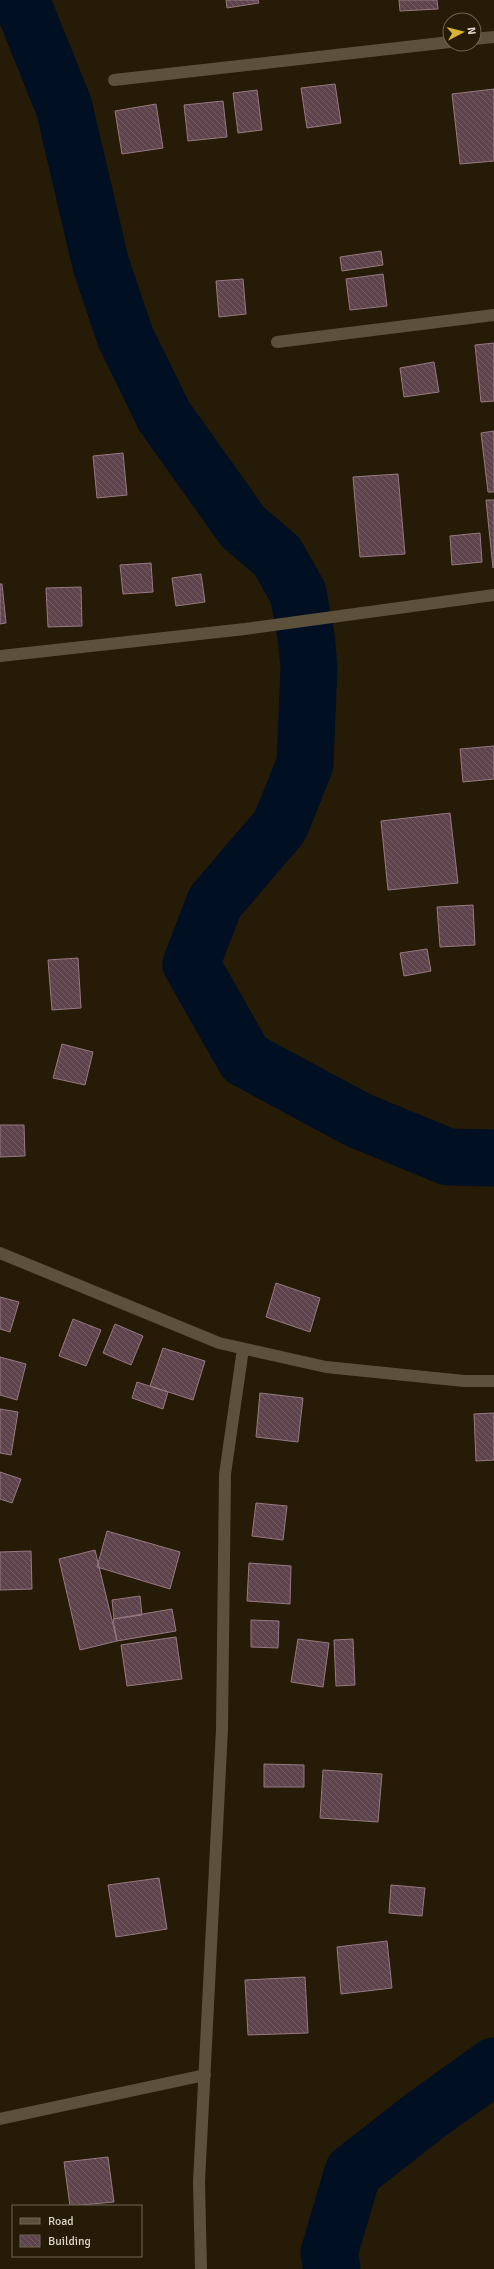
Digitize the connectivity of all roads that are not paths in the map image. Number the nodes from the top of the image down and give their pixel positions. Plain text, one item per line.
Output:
1 (494, 37) edge
2 (482, 38) edge
3 (442, 43) edge
4 (114, 80) dead end
5 (494, 315) edge
6 (277, 342) dead end
7 (494, 595) edge
8 (0, 656) edge
9 (0, 1253) edge
10 (243, 1348) junction
11 (494, 1381) edge
12 (205, 2075) junction
13 (0, 2119) edge
14 (201, 2269) edge

1 - 2 street
3 - 4 street
5 - 6 street
7 - 8 street
9 - 10 street
10 - 11 street
10 - 12 street
12 - 13 street
12 - 14 street

